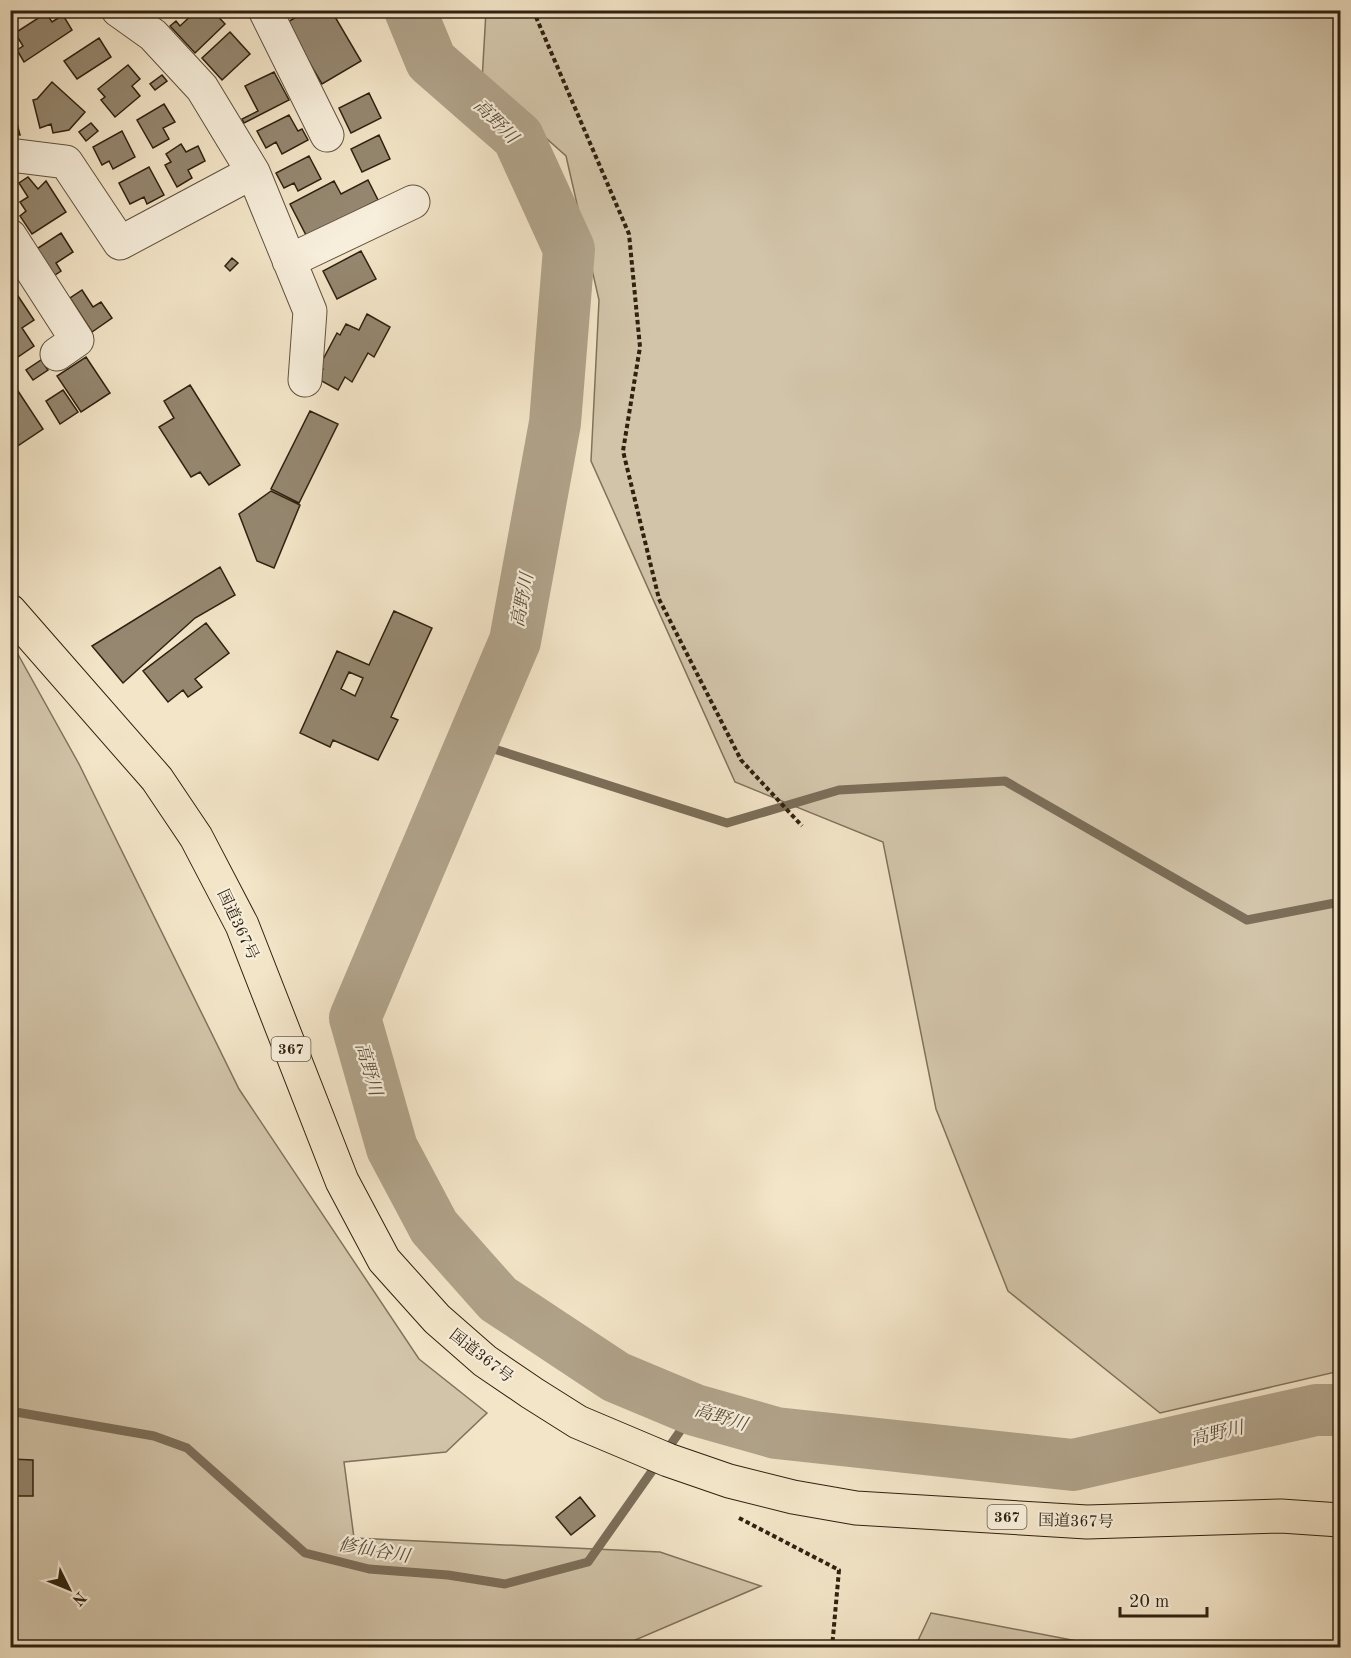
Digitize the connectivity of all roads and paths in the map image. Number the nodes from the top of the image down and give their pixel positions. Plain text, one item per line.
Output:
1 (118, 10) edge
2 (265, 10) edge
3 (533, 10) edge
4 (327, 135) dead end
5 (10, 155) edge
6 (252, 172) junction
7 (413, 202) dead end
8 (10, 236) edge
9 (290, 261) junction
10 (57, 354) dead end
11 (305, 380) dead end
12 (10, 610) edge
13 (802, 826) dead end
14 (733, 1515) dead end
15 (1341, 1520) edge
16 (832, 1647) edge

1 - 6 street
2 - 4 street
3 - 13 path
5 - 6 street
6 - 9 street
7 - 9 street
8 - 10 street
9 - 11 street
12 - 15 highway, 国道367号 / 367
14 - 16 path

